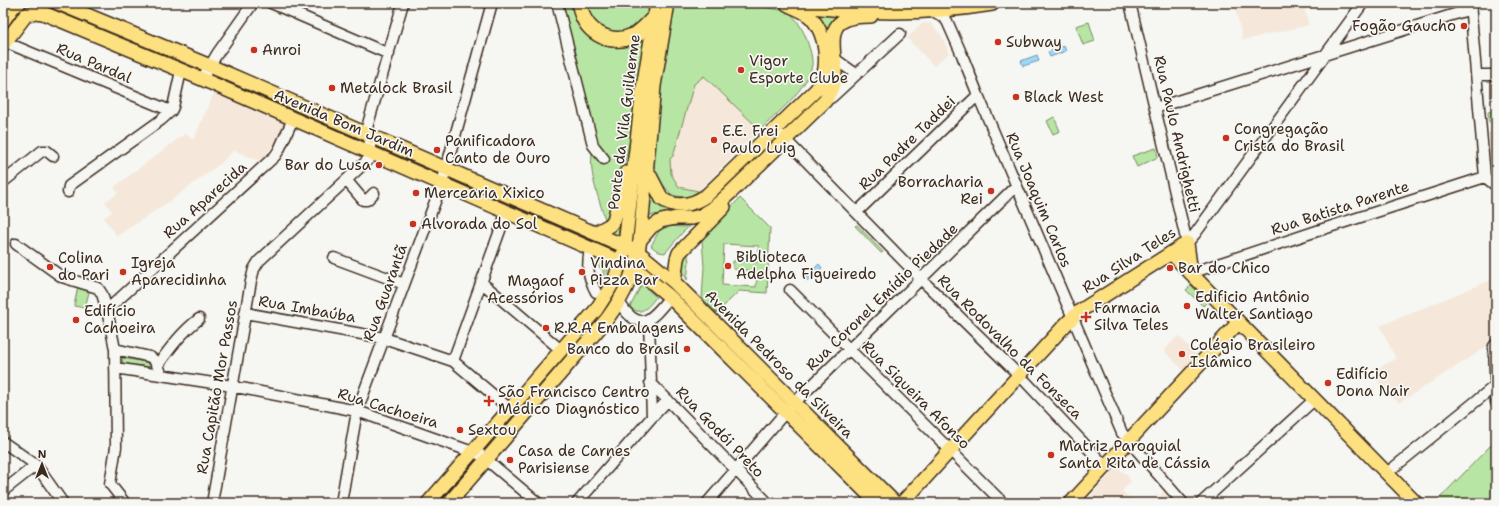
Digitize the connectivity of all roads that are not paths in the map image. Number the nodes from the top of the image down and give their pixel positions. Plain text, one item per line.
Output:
1 (58, 3) edge
2 (253, 3) edge
3 (271, 3) edge
4 (403, 3) edge
5 (492, 3) edge
6 (557, 3) edge
7 (580, 3) edge
8 (786, 3) edge
9 (790, 3) edge
10 (992, 3) edge
11 (1130, 3) edge
12 (1363, 3) edge
13 (14, 4) edge
14 (1470, 6) edge
15 (36, 8) edge
16 (660, 8) edge
17 (931, 10) junction
18 (908, 11) junction
19 (3, 21) edge
20 (18, 25) junction
21 (900, 34) dead end
22 (4, 43) edge
23 (389, 54) junction
24 (1326, 55) junction
25 (835, 59) junction
26 (210, 66) junction
27 (181, 71) junction
28 (856, 74) junction
29 (1476, 75) junction
30 (1496, 75) edge
31 (202, 79) junction
32 (978, 95) junction
33 (825, 101) junction
34 (1155, 108) junction
35 (171, 111) junction
36 (293, 119) junction
37 (775, 129) junction
38 (369, 135) junction
39 (786, 140) junction
40 (372, 153) junction
41 (53, 156) dead end
42 (604, 159) dead end
43 (634, 159) junction
44 (445, 168) junction
45 (646, 168) junction
46 (1485, 177) junction
47 (4, 181) edge
48 (347, 181) junction
49 (442, 183) junction
50 (1016, 186) junction
51 (1496, 186) edge
52 (68, 192) dead end
53 (374, 193) dead end
54 (730, 193) junction
55 (507, 211) junction
56 (857, 212) junction
57 (595, 233) junction
58 (1187, 243) junction
59 (16, 244) dead end
60 (625, 245) junction
61 (639, 246) junction
62 (590, 248) junction
63 (1171, 252) junction
64 (334, 258) dead end
65 (621, 261) junction
66 (634, 268) junction
67 (1191, 273) junction
68 (922, 279) junction
69 (482, 282) junction
70 (674, 282) junction
71 (404, 284) junction
72 (790, 290) dead end
73 (596, 292) dead end
74 (670, 297) junction
75 (620, 302) junction
76 (107, 310) junction
77 (246, 313) junction
78 (1072, 317) junction
79 (198, 319) dead end
80 (649, 320) junction
81 (1238, 322) junction
82 (384, 338) junction
83 (1496, 344) edge
84 (115, 349) junction
85 (561, 350) junction
86 (849, 350) junction
87 (453, 361) junction
88 (158, 365) junction
89 (115, 368) junction
90 (1496, 374) edge
91 (163, 375) junction
92 (1019, 376) junction
93 (650, 382) junction
94 (1496, 385) edge
95 (233, 387) junction
96 (1496, 391) edge
97 (668, 400) junction
98 (1314, 400) junction
99 (1496, 402) edge
100 (790, 407) junction
101 (510, 409) junction
102 (357, 411) junction
103 (652, 417) junction
104 (3, 442) edge
105 (1129, 442) junction
106 (950, 450) junction
107 (473, 451) junction
108 (487, 459) junction
109 (36, 465) junction
110 (1105, 466) junction
111 (735, 470) junction
112 (1386, 473) junction
113 (3, 491) edge
114 (63, 503) edge
115 (125, 503) edge
116 (212, 503) edge
117 (341, 503) edge
118 (428, 503) edge
119 (449, 503) edge
120 (538, 503) edge
121 (577, 503) edge
122 (707, 503) edge
123 (768, 503) edge
124 (876, 503) edge
125 (895, 503) edge
126 (902, 503) edge
127 (1003, 503) edge
128 (1071, 503) edge
129 (1183, 503) edge
130 (1201, 503) edge
131 (1416, 503) edge

1 - 26 main road, Avenida Bom Jardim
2 - 26 street
3 - 23 street
4 - 23 street
5 - 44 street, Rua Guarantã
6 - 42 street
7 - 16 highway
8 - 37 main road
9 - 18 highway
10 - 17 highway
11 - 34 street, Rua Paulo Andrighetti
12 - 24 street, Rua Silva Teles
13 - 19 main road
13 - 20 main road
14 - 24 street
14 - 29 street
15 - 20 main road
15 - 27 main road, Avenida Bom Jardim
16 - 43 main road, Ponte da Vila Guilherme
16 - 45 main road, Ponte da Vila Guilherme
17 - 18 highway
17 - 32 street, Rua Joaquim Carlos
18 - 25 main road
20 - 22 main road
21 - 28 street
22 - 35 street, Rua Pardal
23 - 38 street
24 - 34 street
24 - 58 street, Rua Silva Teles
25 - 28 street
25 - 33 main road
26 - 31 street
26 - 38 main road, Avenida Bom Jardim
27 - 31 main road, Avenida Bom Jardim
27 - 35 street
28 - 33 street
29 - 30 street
29 - 46 street
31 - 36 main road, Avenida Bom Jardim
32 - 50 street, Rua Joaquim Carlos
32 - 56 street, Rua Padre Taddei
33 - 39 main road
34 - 58 street, Rua Paulo Andrighetti
35 - 52 street
36 - 40 main road, Avenida Bom Jardim
36 - 76 street, Rua Aparecida
37 - 39 street, Rua Rodovalho da Fonseca
37 - 45 main road
38 - 40 street
38 - 44 main road, Avenida Bom Jardim
39 - 54 main road
39 - 56 street, Rua Rodovalho da Fonseca
40 - 48 street, Rua Capitão Mor Passos
40 - 49 main road, Avenida Bom Jardim
41 - 47 street
43 - 57 main road
43 - 60 main road, Ponte da Vila Guilherme
44 - 49 street, Rua Guarantã
44 - 57 main road, Avenida Bom Jardim
45 - 61 main road, Ponte da Vila Guilherme
46 - 51 street
46 - 67 street, Rua Batista Parente
48 - 53 street
48 - 77 street, Rua Capitão Mor Passos
49 - 55 main road, Avenida Bom Jardim
49 - 71 street, Rua Guarantã
50 - 68 street, Rua Coronel Emídio Piedade
50 - 78 street, Rua Joaquim Carlos
54 - 61 main road
54 - 70 main road
55 - 62 main road, Avenida Bom Jardim
55 - 69 street
56 - 68 street, Rua Rodovalho da Fonseca
57 - 60 main road, Avenida Bom Jardim
58 - 63 main road, Rua Silva Teles
58 - 67 main road, Rua Paulo Andrighetti
59 - 76 street
60 - 61 main road, Avenida Bom Jardim
60 - 65 main road, Ponte da Vila Guilherme
61 - 66 main road, Ponte da Vila Guilherme
61 - 70 main road, Avenida Pedroso da Silveira
62 - 65 main road, Avenida Bom Jardim
62 - 73 street
63 - 67 main road
63 - 78 main road, Rua Silva Teles
64 - 71 street
65 - 66 main road, Avenida Bom Jardim
65 - 85 main road, Ponte da Vila Guilherme
66 - 74 main road, Avenida Pedroso da Silveira
66 - 75 main road, Ponte da Vila Guilherme
67 - 81 main road
68 - 86 street, Rua Coronel Emídio Piedade
68 - 92 street, Rua Rodovalho da Fonseca
69 - 85 street
69 - 87 street
70 - 100 main road, Avenida Pedroso da Silveira
71 - 82 street, Rua Guarantã
72 - 86 street, Rua Siqueira Afonso
74 - 80 street
74 - 100 main road, Avenida Pedroso da Silveira
75 - 80 street
75 - 108 main road, Ponte da Vila Guilherme
76 - 84 street
77 - 82 street, Rua Imbaúba
77 - 95 street, Rua Capitão Mor Passos
78 - 92 main road, Rua Silva Teles
78 - 105 street, Rua Joaquim Carlos
79 - 88 street
80 - 93 street
81 - 98 main road
81 - 105 main road
82 - 87 street, Rua Imbaúba
82 - 102 street, Rua Guarantã
83 - 90 street
84 - 88 street
84 - 89 street
85 - 101 main road, Ponte da Vila Guilherme
86 - 100 street, Rua Coronel Emídio Piedade
86 - 106 street, Rua Siqueira Afonso
87 - 101 street, Rua Imbaúba
88 - 91 street
89 - 91 street, Rua Cachoeira
89 - 115 street
90 - 94 street
91 - 95 street, Rua Cachoeira
92 - 106 main road, Rua Silva Teles
92 - 110 street, Rua Rodovalho da Fonseca
93 - 97 street, Rua Godói Preto
93 - 103 street
94 - 96 street
94 - 112 street
95 - 102 street, Rua Cachoeira
95 - 116 street, Rua Capitão Mor Passos
96 - 99 street
97 - 103 street
97 - 111 street, Rua Godói Preto
98 - 112 main road
98 - 130 street
100 - 111 street, Rua Coronel Emídio Piedade
100 - 124 main road, Avenida Pedroso da Silveira
100 - 125 main road, Avenida Pedroso da Silveira
101 - 107 main road, Ponte da Vila Guilherme
102 - 107 street, Rua Cachoeira
102 - 117 street, Rua Guarantã
103 - 121 street
104 - 109 street
105 - 110 main road
105 - 129 street, Rua Joaquim Carlos
106 - 126 main road, Rua Silva Teles
106 - 127 street, Rua Siqueira Afonso
107 - 108 street, Rua Cachoeira
107 - 118 main road, Ponte da Vila Guilherme
108 - 119 main road, Ponte da Vila Guilherme
108 - 120 street, Rua Cachoeira
109 - 113 street
109 - 114 street
110 - 128 main road
111 - 122 street, Rua Coronel Emídio Piedade
111 - 123 street, Rua Godói Preto
112 - 131 main road

